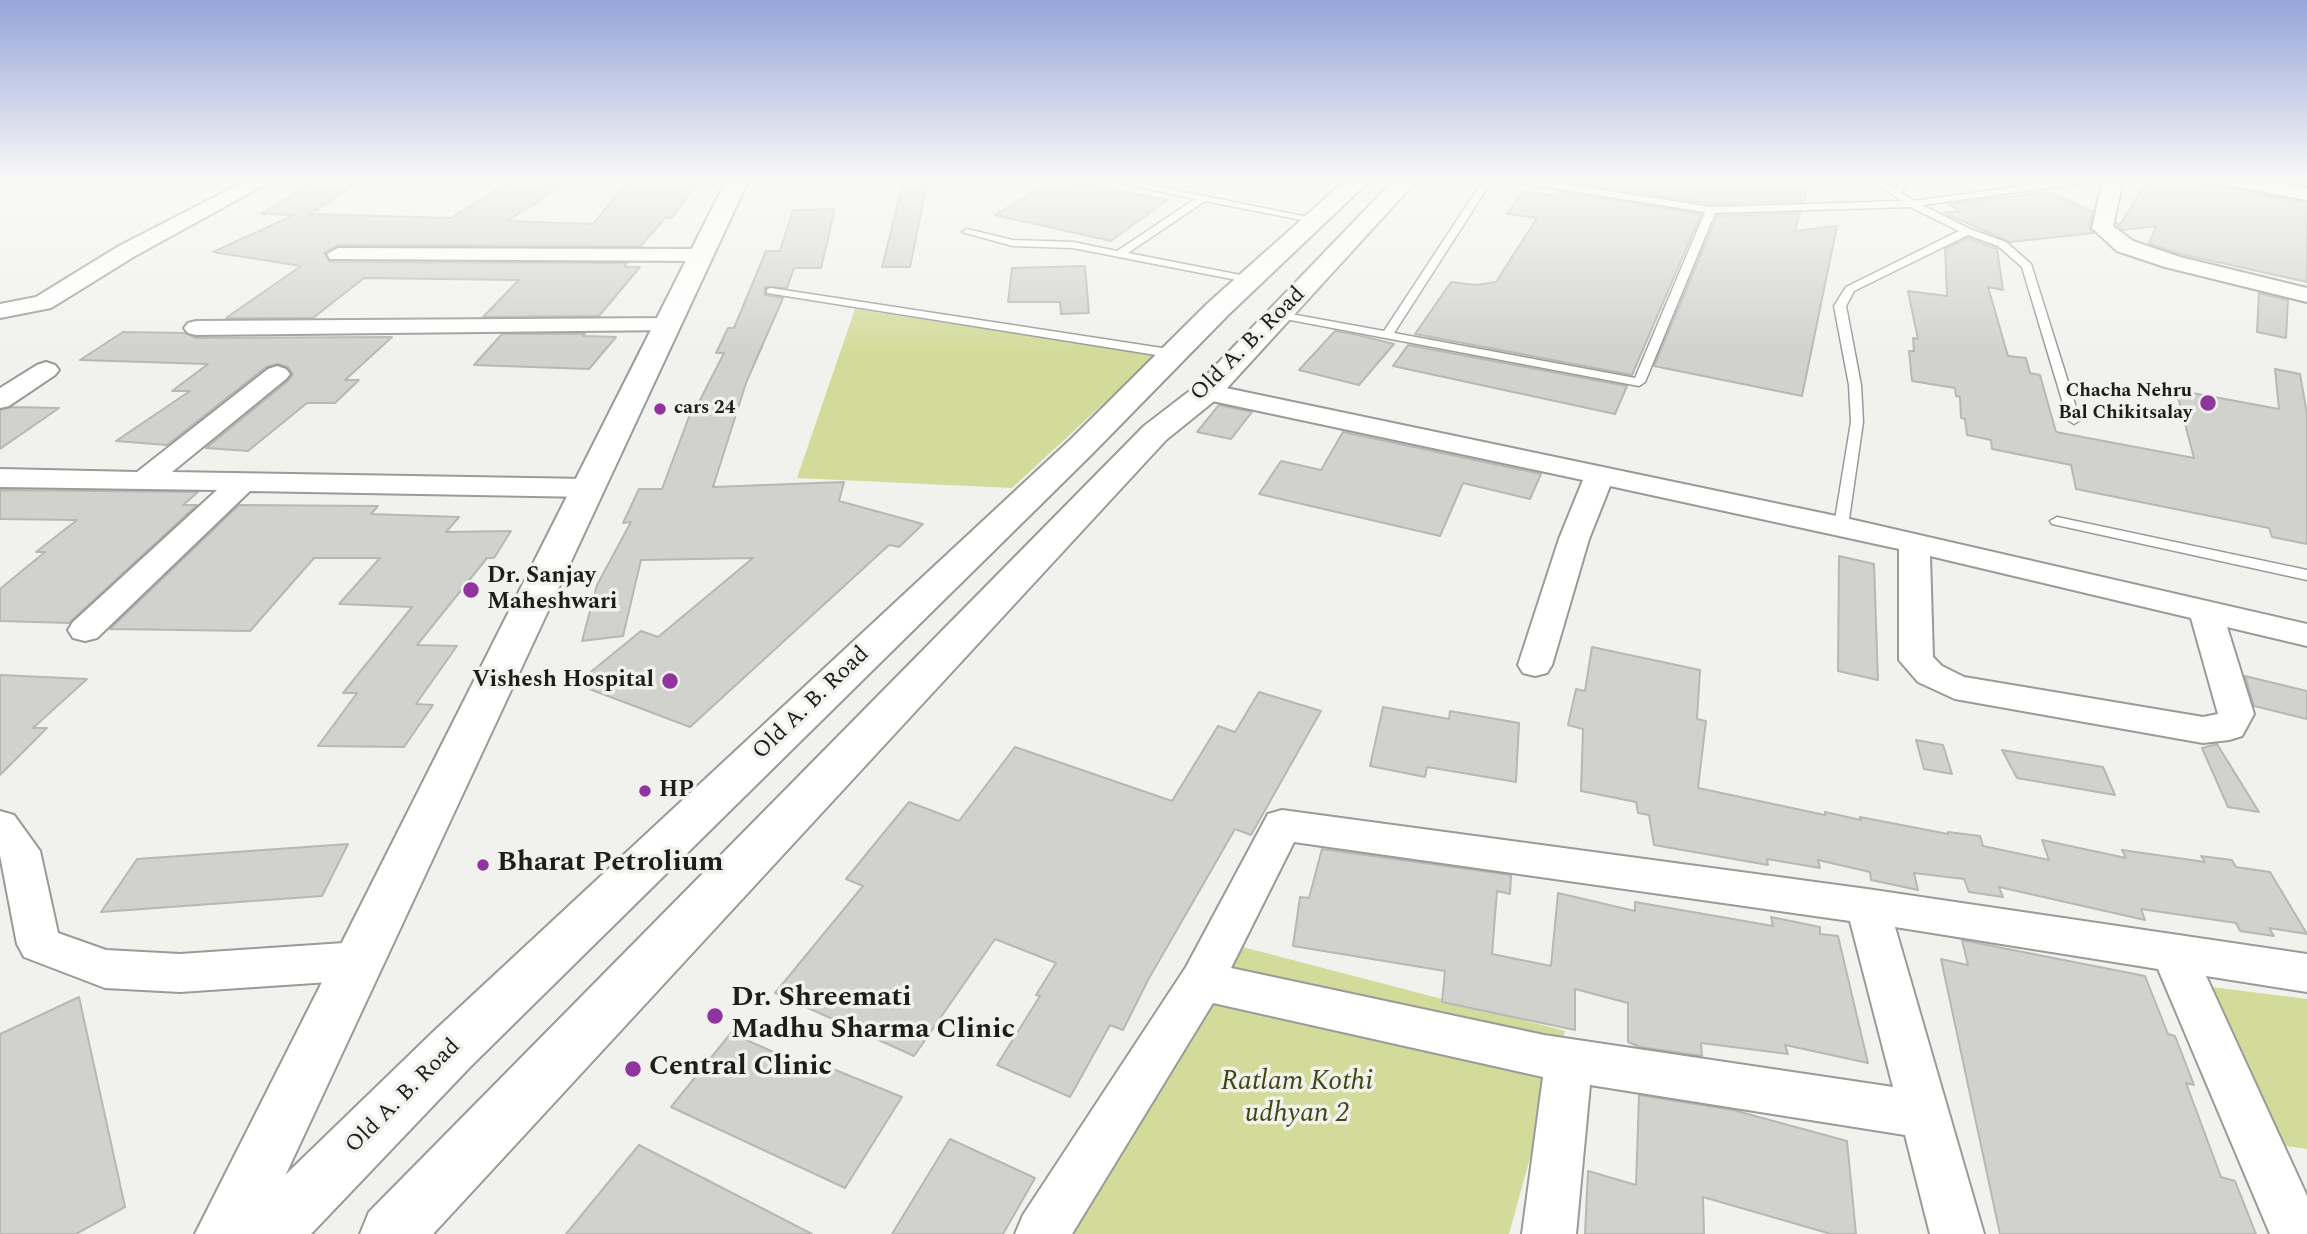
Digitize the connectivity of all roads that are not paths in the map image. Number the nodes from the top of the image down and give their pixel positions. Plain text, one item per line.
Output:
1 (155, 237) edge
2 (710, 237) edge
3 (986, 237) edge
4 (1145, 237) edge
5 (1299, 237) edge
6 (1353, 237) edge
7 (1451, 237) edge
8 (1700, 237) edge
9 (1956, 237) edge
10 (1982, 237) edge
11 (2112, 237) edge
12 (338, 254) dead end
13 (1119, 254) junction
14 (701, 255) junction
15 (1252, 280) junction
16 (771, 291) dead end
17 (2307, 295) edge
18 (0, 311) edge
19 (1280, 315) junction
20 (667, 326) junction
21 (196, 328) dead end
22 (1387, 335) junction
23 (1175, 354) junction
24 (46, 370) dead end
25 (277, 373) dead end
26 (1207, 392) junction
27 (0, 400) edge
28 (2074, 420) dead end
29 (1600, 475) junction
30 (0, 478) edge
31 (146, 479) junction
32 (244, 481) junction
33 (588, 488) junction
34 (2057, 521) dead end
35 (1841, 526) junction
36 (1914, 545) junction
37 (2307, 575) edge
38 (2205, 611) junction
39 (85, 630) dead end
40 (2307, 635) edge
41 (1535, 665) dead end
42 (0, 826) edge
43 (1867, 906) junction
44 (2174, 954) junction
45 (359, 961) junction
46 (2307, 973) edge
47 (1202, 981) junction
48 (1569, 1060) junction
49 (1924, 1115) junction
50 (226, 1234) edge
51 (268, 1234) edge
52 (391, 1234) edge
53 (1042, 1234) edge
54 (1549, 1234) edge
55 (1957, 1234) edge
56 (2297, 1234) edge

1 - 18 street
2 - 14 main road
3 - 13 lane
4 - 13 lane
5 - 15 main road, Old A. B. Road
6 - 19 main road, Old A. B. Road
7 - 22 lane
8 - 22 lane
9 - 35 lane
10 - 28 lane
11 - 17 street
12 - 14 street
13 - 15 lane
14 - 20 main road
15 - 23 main road, Old A. B. Road
16 - 23 lane
19 - 22 lane
19 - 26 main road, Old A. B. Road
20 - 21 street
20 - 33 main road
23 - 51 main road, Old A. B. Road
24 - 27 street
25 - 31 street
26 - 29 street
26 - 52 main road, Old A. B. Road
29 - 35 street
29 - 41 street
30 - 31 street
31 - 32 street
32 - 33 street
32 - 39 street
33 - 45 main road
34 - 37 lane
35 - 36 street
36 - 38 street
36 - 38 street
38 - 40 street
42 - 45 street
43 - 44 street
43 - 47 street
43 - 49 street
44 - 46 street
44 - 56 street
45 - 50 main road
47 - 48 street
47 - 53 street
48 - 49 street
48 - 54 street
49 - 55 street

